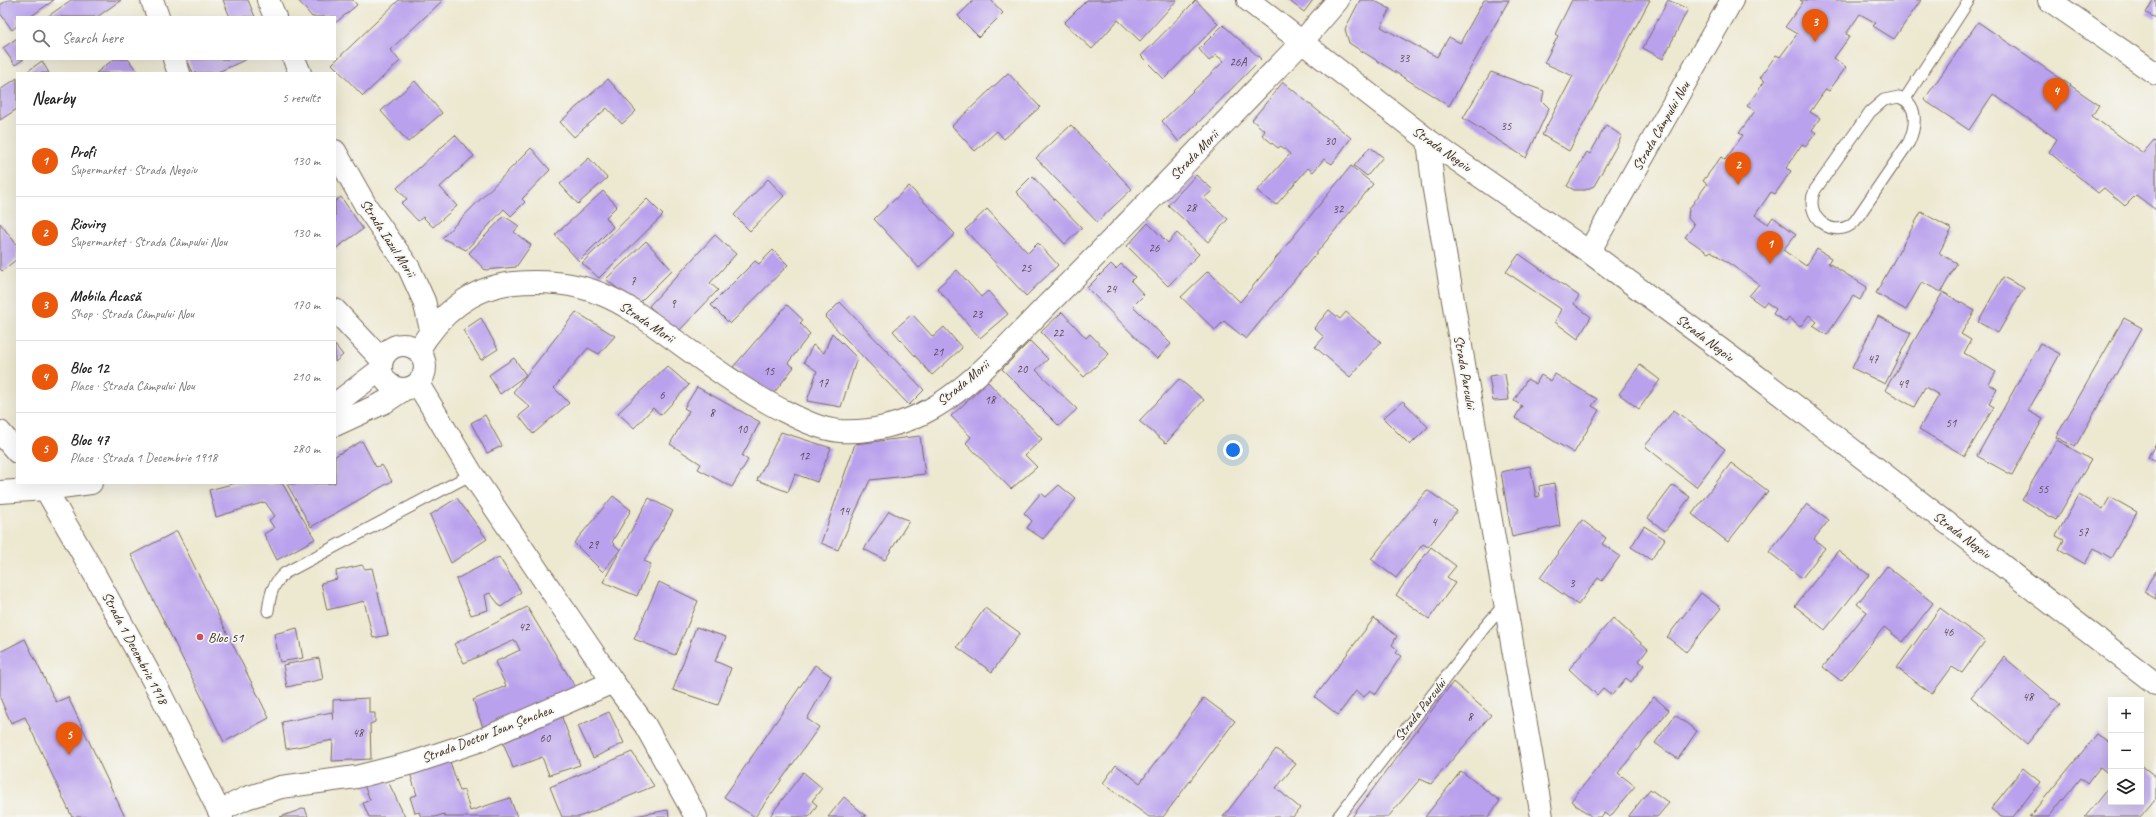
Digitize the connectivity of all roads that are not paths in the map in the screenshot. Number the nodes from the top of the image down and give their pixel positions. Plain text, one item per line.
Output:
1 (152, 0) edge
2 (268, 0) edge
3 (1248, 0) edge
4 (1338, 0) edge
5 (1732, 0) edge
6 (1969, 0) edge
7 (2055, 2) edge
8 (158, 16) edge
9 (275, 16) edge
10 (1301, 43) junction
11 (174, 60) edge
12 (294, 60) edge
13 (179, 72) edge
14 (300, 72) edge
15 (2156, 74) edge
16 (1905, 99) junction
17 (1428, 140) junction
18 (336, 153) edge
19 (1589, 252) junction
20 (336, 311) edge
21 (431, 330) junction
22 (418, 351) junction
23 (381, 365) junction
24 (411, 387) junction
25 (336, 403) edge
26 (336, 425) edge
27 (0, 432) edge
28 (16, 451) edge
29 (472, 474) junction
30 (75, 484) edge
31 (44, 486) edge
32 (0, 492) edge
33 (1504, 605) junction
34 (268, 611) dead end
35 (613, 682) junction
36 (2156, 684) edge
37 (221, 814) edge
38 (696, 817) edge
39 (1338, 817) edge
40 (1542, 817) edge

1 - 8 street
2 - 9 street
3 - 10 street, Strada Negoiu
4 - 10 street, Strada Morii
5 - 19 street, Strada Câmpului Nou
6 - 16 lane
7 - 15 street
10 - 17 street, Strada Negoiu
10 - 21 street, Strada Morii
11 - 13 street
12 - 14 street
16 - 16 lane
17 - 19 street, Strada Negoiu
17 - 33 street, Strada Parcului
18 - 21 street, Strada Iazul Morii
19 - 36 street, Strada Negoiu
20 - 23 street
21 - 22 street, Strada Morii
22 - 23 street
22 - 24 street
23 - 24 street
23 - 25 street
24 - 26 street
24 - 29 street
27 - 28 street
29 - 34 lane
29 - 35 street
30 - 31 street
31 - 32 street
31 - 37 street, Strada 1 Decembrie 1918
33 - 39 lane, Strada Parcului
33 - 40 street, Strada Parcului
35 - 37 street, Strada Doctor Ioan Șenchea
35 - 38 street

